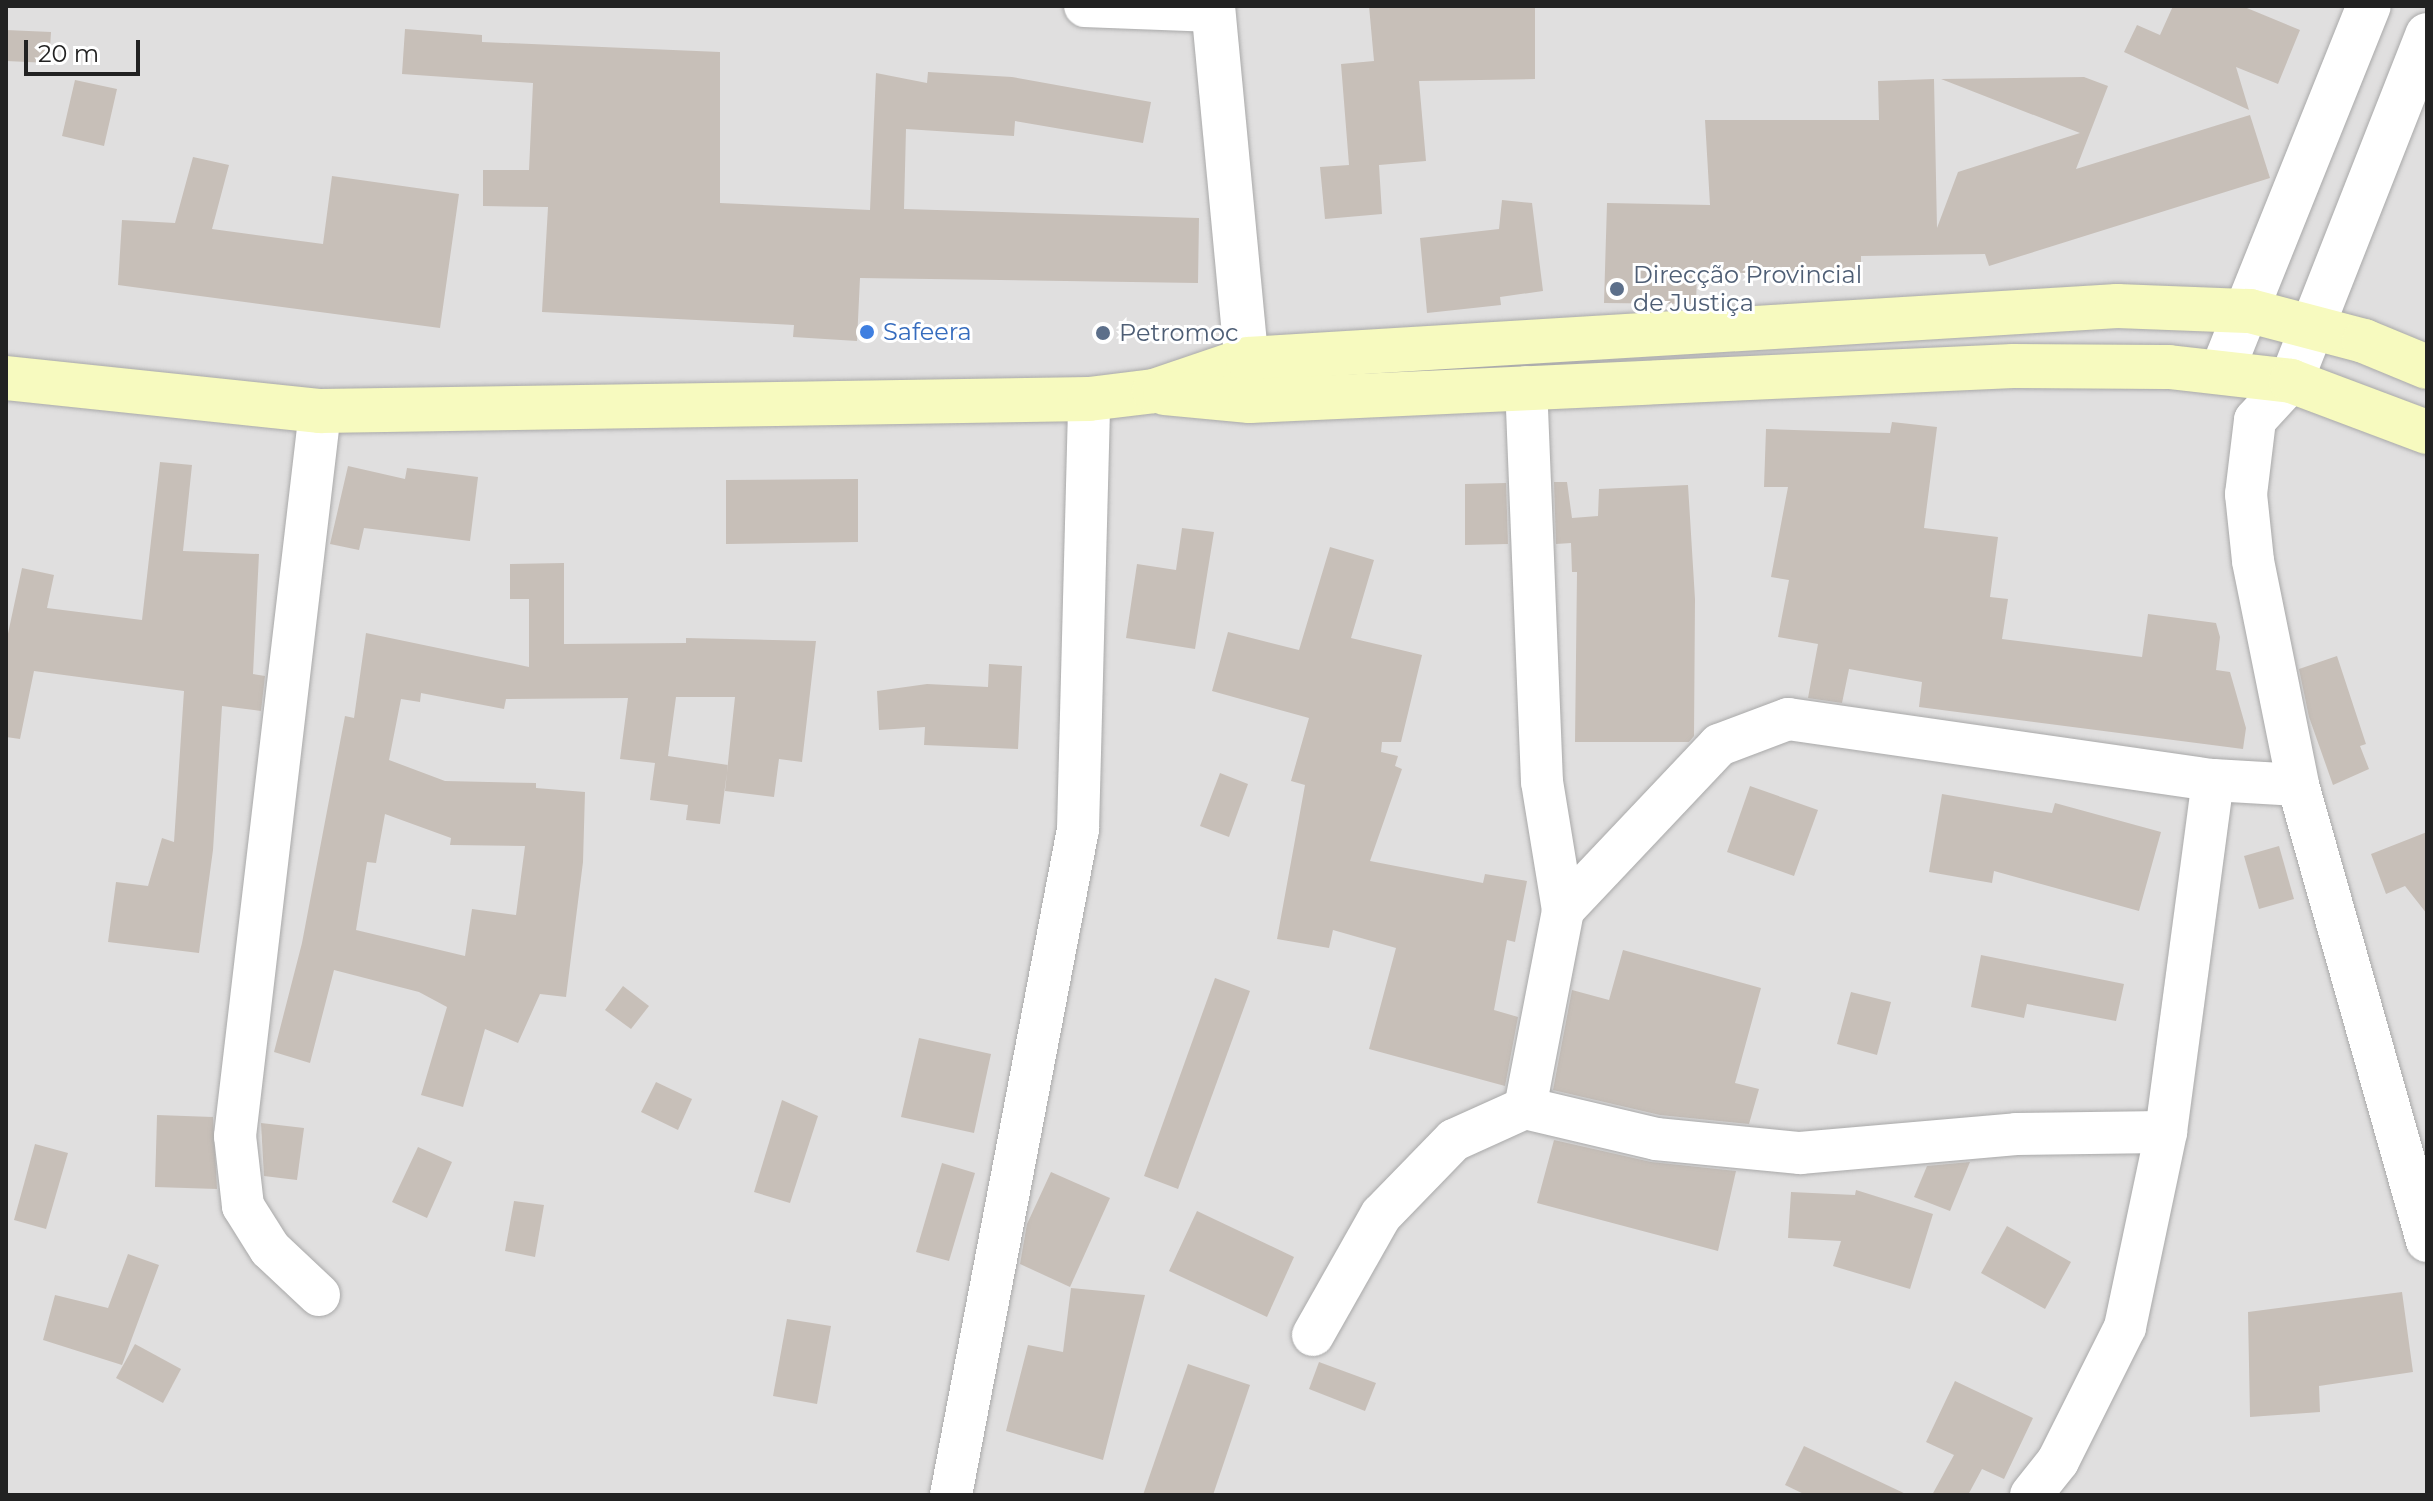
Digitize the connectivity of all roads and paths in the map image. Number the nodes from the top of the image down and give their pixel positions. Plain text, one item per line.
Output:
1 (1085, 6) edge
2 (2369, 6) edge
3 (1213, 9) edge
4 (2427, 35) edge
5 (2250, 311) junction
6 (2310, 324) junction
7 (1248, 359) junction
8 (2427, 367) edge
9 (2222, 371) junction
10 (6, 378) edge
11 (2291, 381) junction
12 (1526, 387) junction
13 (1154, 391) junction
14 (1089, 399) junction
15 (1250, 401) junction
16 (320, 411) junction
17 (2255, 420) junction
18 (2427, 432) edge
19 (2213, 780) junction
20 (2298, 785) junction
21 (1563, 910) junction
22 (1525, 1108) junction
23 (2166, 1132) junction
24 (2427, 1241) edge
25 (319, 1295) dead end
26 (1313, 1335) dead end
27 (951, 1495) edge
28 (2031, 1495) edge

1 - 3 street
2 - 5 street
3 - 7 street
4 - 6 street
5 - 6 main road
5 - 7 main road
5 - 9 street
6 - 8 main road
6 - 11 street
7 - 13 main road
7 - 15 street
9 - 11 main road
9 - 12 main road
9 - 17 street
10 - 16 main road
11 - 17 street
11 - 18 main road
12 - 15 main road
12 - 21 street
13 - 14 main road
13 - 15 main road
14 - 16 main road
14 - 27 street
16 - 25 street
17 - 20 street
19 - 20 street
19 - 21 street
19 - 23 street
20 - 24 street
21 - 22 street
22 - 23 street
22 - 26 street
23 - 28 street

